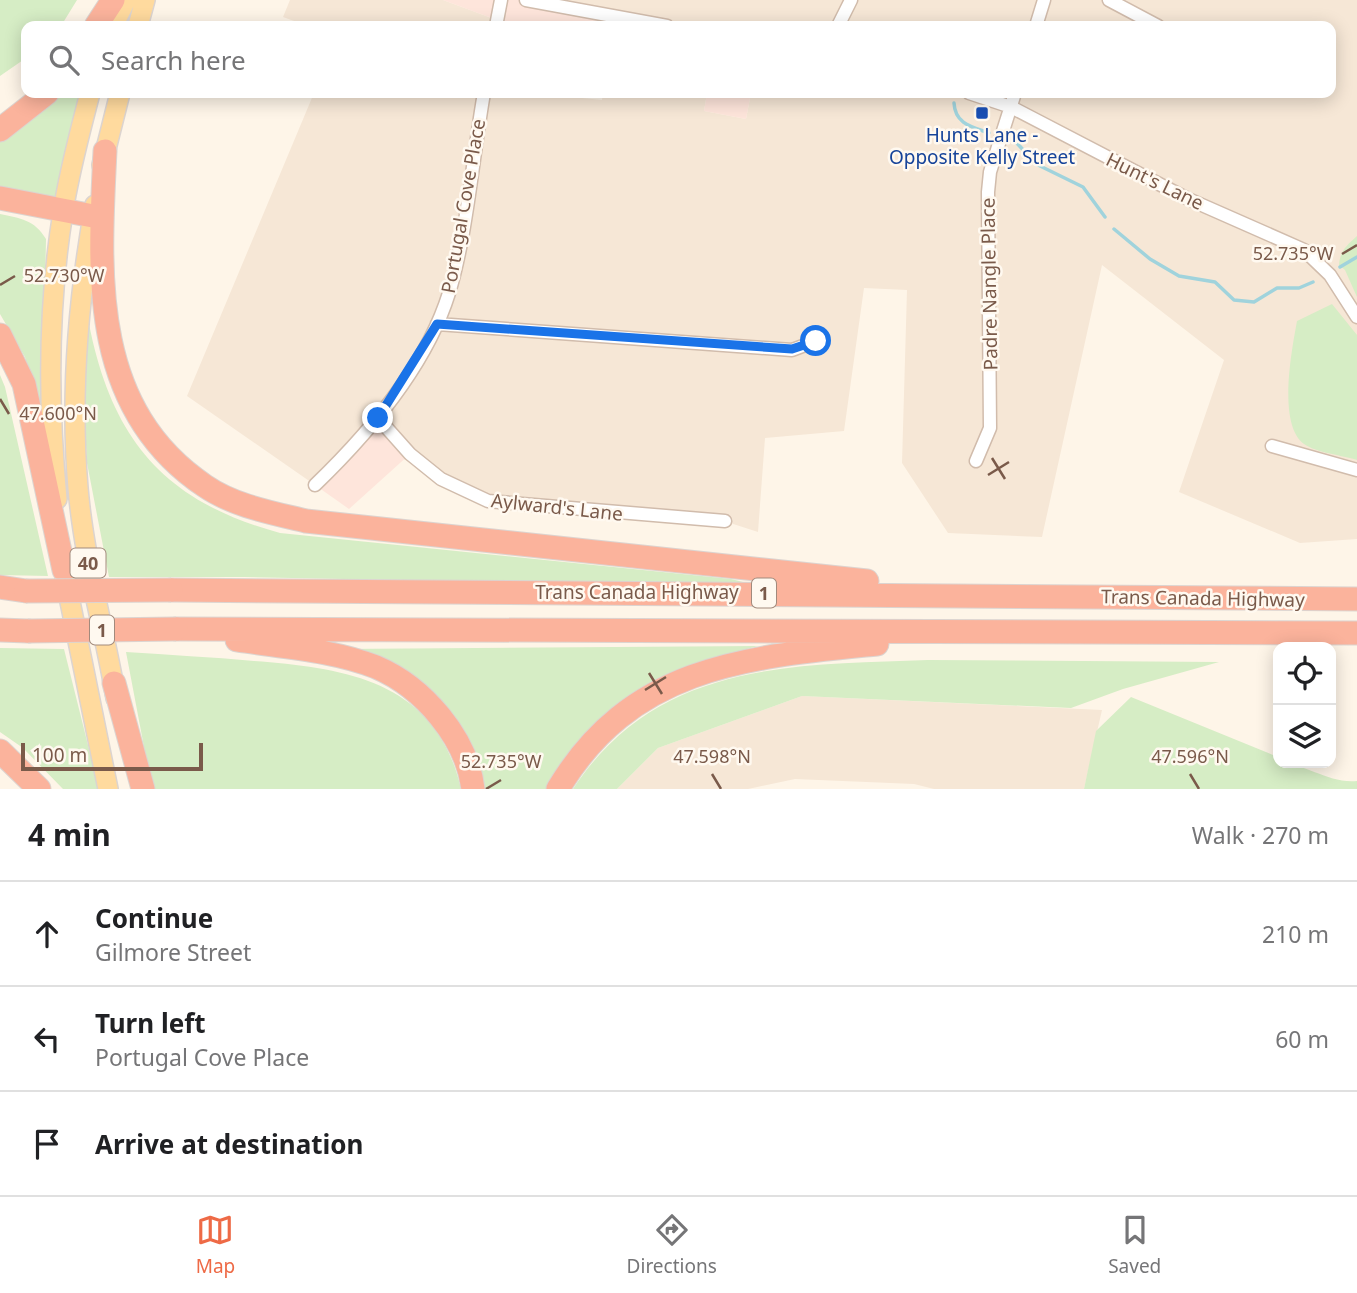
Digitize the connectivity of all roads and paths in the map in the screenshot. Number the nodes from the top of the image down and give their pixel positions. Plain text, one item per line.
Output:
1 (113, 0) edge
2 (126, 0) edge
3 (145, 0) edge
4 (501, 0) edge
5 (526, 0) edge
6 (851, 0) edge
7 (1044, 0) edge
8 (1109, 0) edge
9 (99, 21) edge
10 (116, 21) edge
11 (139, 21) edge
12 (497, 21) edge
13 (640, 21) edge
14 (840, 21) edge
15 (1038, 21) edge
16 (1149, 21) edge
17 (41, 98) edge
18 (89, 98) edge
19 (119, 98) edge
20 (483, 98) edge
21 (984, 98) edge
22 (1014, 98) edge
23 (1011, 107) junction
24 (0, 130) edge
25 (105, 151) junction
26 (0, 198) edge
27 (63, 210) junction
28 (93, 216) junction
29 (1357, 317) edge
30 (437, 324) junction
31 (0, 335) edge
32 (816, 341) dead end
33 (378, 418) junction
34 (1272, 446) dead end
35 (976, 461) dead end
36 (1357, 470) edge
37 (315, 485) dead end
38 (724, 521) dead end
39 (64, 570) junction
40 (0, 589) edge
41 (1006, 595) junction
42 (1357, 599) edge
43 (176, 629) junction
44 (0, 631) edge
45 (1008, 632) junction
46 (1357, 633) edge
47 (114, 683) junction
48 (0, 751) edge
49 (39, 789) edge
50 (108, 789) edge
51 (132, 789) edge
52 (143, 789) edge
53 (473, 789) edge
54 (558, 789) edge

1 - 9 highway
2 - 10 main road
3 - 11 main road
4 - 12 street
5 - 13 street
6 - 14 street
7 - 15 street
8 - 16 street
17 - 24 highway
18 - 27 main road, 40
19 - 25 main road, 40
20 - 30 street, Portugal Cove Place
21 - 23 street, Hunt's Lane
22 - 23 street, Padre Nangle Place
23 - 29 street, Hunt's Lane
23 - 35 street, Padre Nangle Place
25 - 28 main road, 40
25 - 41 highway
26 - 27 highway
27 - 28 highway
27 - 39 main road, 40
28 - 47 main road, 40
30 - 32 street
30 - 33 street, Portugal Cove Place
31 - 39 highway
33 - 37 street, Portugal Cove Place
33 - 38 street, Aylward's Lane
34 - 36 street
39 - 50 main road, 40
40 - 41 highway, Trans Canada Highway / 1, bridge
41 - 42 highway, Trans Canada Highway / 1
43 - 44 highway, Trans Canada Highway / 1, bridge
43 - 45 highway, Trans Canada Highway / 1
43 - 53 highway
45 - 46 highway, Trans Canada Highway / 1
45 - 54 highway
47 - 51 main road, 40
47 - 52 highway
48 - 49 highway

